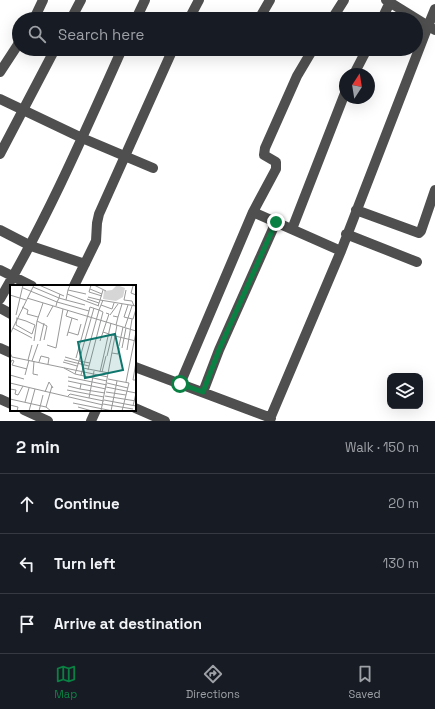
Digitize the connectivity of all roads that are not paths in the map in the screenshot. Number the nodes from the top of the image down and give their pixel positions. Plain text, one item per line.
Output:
1 (43, 0) edge
2 (81, 0) edge
3 (145, 0) edge
4 (200, 0) edge
5 (270, 0) edge
6 (344, 0) edge
7 (388, 1) edge
8 (435, 9) edge
9 (37, 12) edge
10 (75, 12) edge
11 (139, 12) edge
12 (193, 12) edge
13 (263, 12) edge
14 (336, 12) edge
15 (384, 12) edge
16 (406, 12) edge
17 (431, 28) edge
18 (423, 46) edge
19 (12, 54) edge
20 (51, 56) edge
21 (119, 56) edge
22 (170, 56) edge
23 (310, 56) edge
24 (363, 56) edge
25 (419, 56) edge
26 (357, 68) edge
27 (0, 72) edge
28 (0, 99) edge
29 (341, 104) edge
30 (23, 110) junction
31 (82, 138) junction
32 (0, 154) edge
33 (125, 156) junction
34 (152, 168) dead end
35 (435, 190) edge
36 (356, 210) junction
37 (253, 212) junction
38 (276, 222) junction
39 (292, 229) junction
40 (0, 230) edge
41 (346, 234) junction
42 (30, 246) junction
43 (340, 251) junction
44 (417, 262) dead end
45 (85, 264) junction
46 (0, 270) edge
47 (13, 277) junction
48 (30, 285) edge
49 (74, 285) edge
50 (0, 299) edge
51 (0, 308) edge
52 (10, 313) edge
53 (0, 348) edge
54 (10, 353) edge
55 (136, 367) edge
56 (180, 384) junction
57 (203, 392) junction
58 (0, 399) edge
59 (10, 404) edge
60 (136, 408) edge
61 (26, 411) edge
62 (96, 411) edge
63 (270, 419) edge
64 (48, 421) edge
65 (91, 421) edge
66 (165, 421) edge

1 - 9 street
2 - 10 street
3 - 11 street
4 - 12 street
5 - 13 street
6 - 14 street
7 - 15 street
7 - 16 street
8 - 17 street
17 - 18 street
19 - 27 street
20 - 30 street
21 - 31 street
22 - 33 street
23 - 37 street
24 - 26 street
25 - 36 street
28 - 30 street
29 - 39 street
30 - 31 street
30 - 32 street
31 - 33 street
31 - 42 street
33 - 34 street
33 - 45 street
35 - 36 street
36 - 41 street
37 - 38 street
37 - 56 street
38 - 39 street
38 - 57 street
39 - 43 street
40 - 42 street
41 - 43 street
41 - 44 street
42 - 45 street
42 - 47 street
43 - 63 street
45 - 49 street
46 - 47 street
47 - 48 street
47 - 50 street
51 - 52 street
53 - 54 street
55 - 56 street
56 - 57 street
57 - 63 street
58 - 59 street
60 - 66 street
61 - 64 street
62 - 65 street

